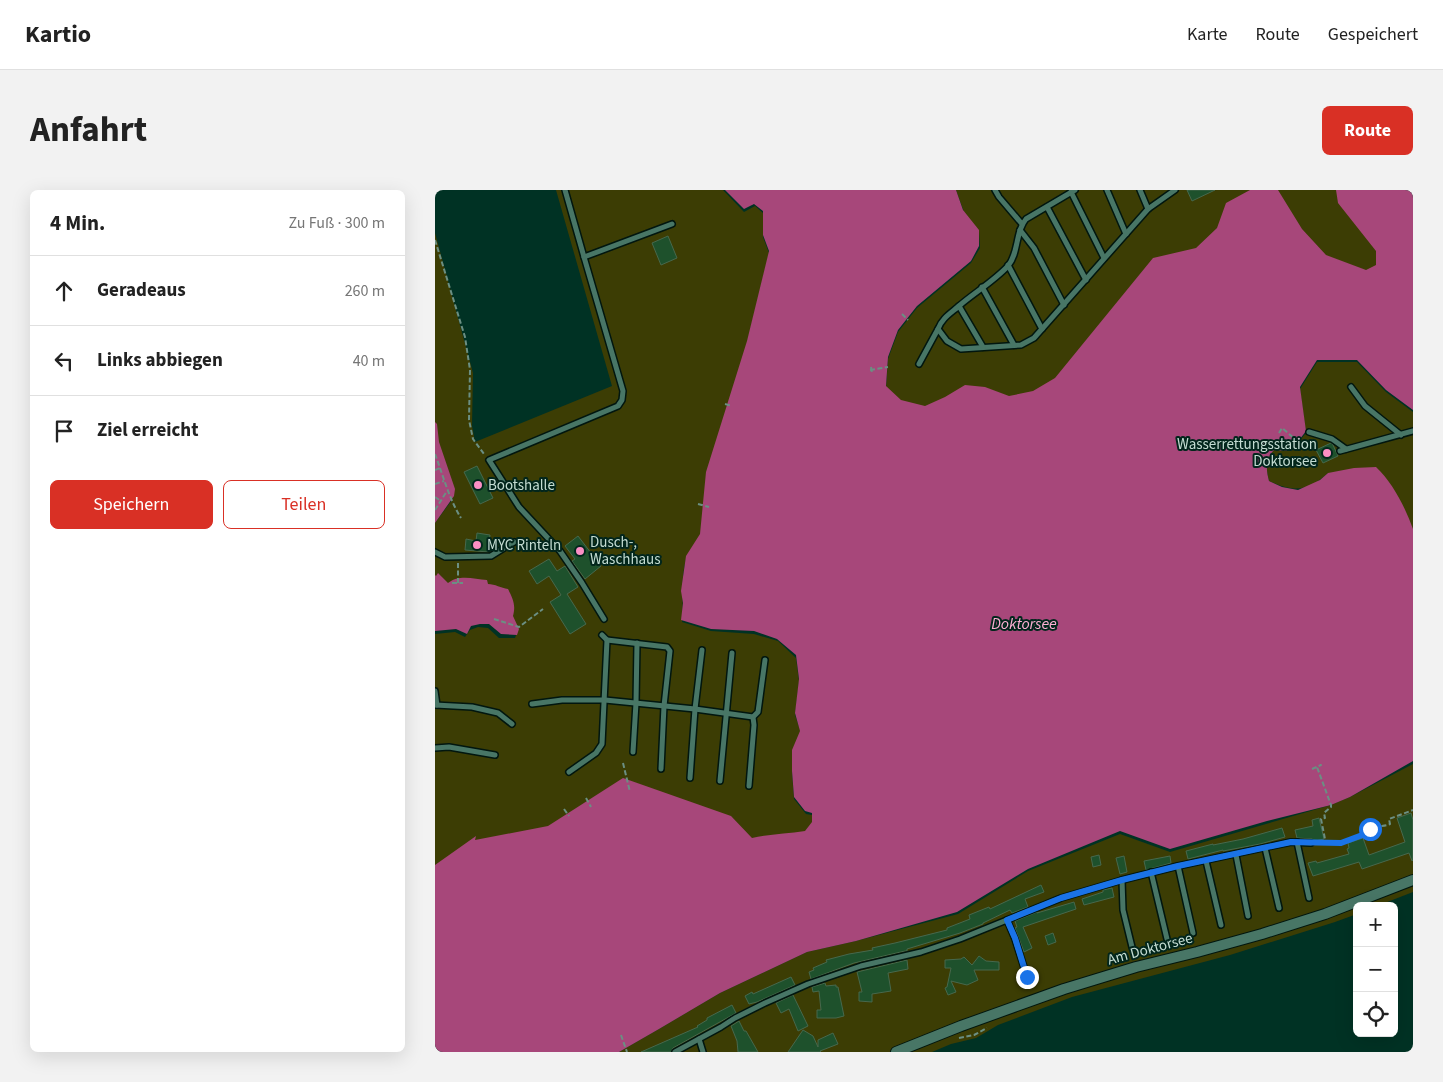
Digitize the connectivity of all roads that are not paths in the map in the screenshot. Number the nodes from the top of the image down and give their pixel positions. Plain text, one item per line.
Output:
1 (565, 190) edge
2 (995, 190) edge
3 (1107, 190) edge
4 (1140, 190) edge
5 (1175, 190) edge
6 (1073, 191) edge
7 (1047, 207) junction
8 (1148, 209) junction
9 (672, 224) dead end
10 (1022, 224) junction
11 (1020, 230) junction
12 (1126, 234) junction
13 (584, 256) junction
14 (1104, 258) junction
15 (1008, 266) junction
16 (1085, 280) junction
17 (983, 287) junction
18 (1063, 304) junction
19 (959, 306) junction
20 (939, 329) junction
21 (1042, 329) junction
22 (1014, 346) junction
23 (983, 347) junction
24 (919, 364) dead end
25 (1351, 387) dead end
26 (1413, 431) edge
27 (1309, 432) dead end
28 (1401, 435) junction
29 (514, 542) dead end
30 (435, 552) edge
31 (604, 619) dead end
32 (602, 635) dead end
33 (607, 640) junction
34 (637, 643) junction
35 (702, 650) dead end
36 (733, 653) dead end
37 (765, 660) dead end
38 (435, 691) edge
39 (605, 700) junction
40 (636, 703) junction
41 (532, 704) dead end
42 (436, 705) edge
43 (664, 706) junction
44 (695, 709) junction
45 (727, 713) junction
46 (753, 717) junction
47 (512, 724) dead end
48 (435, 748) edge
49 (633, 752) dead end
50 (495, 755) dead end
51 (661, 769) dead end
52 (569, 772) dead end
53 (690, 778) dead end
54 (720, 781) dead end
55 (749, 786) dead end
56 (1297, 842) junction
57 (1311, 844) road end
58 (1265, 848) junction
59 (1236, 855) junction
60 (1206, 861) junction
61 (1178, 866) junction
62 (1151, 872) junction
63 (1122, 880) junction
64 (1413, 880) edge
65 (1309, 898) dead end
66 (1279, 908) dead end
67 (1248, 916) dead end
68 (1007, 920) junction
69 (1221, 925) dead end
70 (1193, 933) dead end
71 (1167, 939) dead end
72 (1132, 947) dead end
73 (1027, 977) dead end
74 (699, 1040) junction
75 (675, 1052) edge
76 (703, 1052) edge
77 (895, 1052) edge

1 - 13 lane
2 - 10 lane
3 - 12 lane
4 - 8 lane
5 - 8 lane
6 - 7 lane
6 - 14 lane
7 - 10 lane
7 - 16 lane
8 - 12 lane
9 - 13 lane
10 - 11 lane
11 - 15 lane
11 - 18 lane
12 - 14 lane
13 - 31 lane
14 - 16 lane
15 - 17 lane
15 - 21 lane
16 - 18 lane
17 - 19 lane
17 - 22 lane
18 - 21 lane
19 - 20 lane
19 - 23 lane
20 - 23 lane
20 - 24 lane
21 - 22 lane
22 - 23 lane
25 - 28 lane
26 - 28 lane
27 - 28 lane
29 - 30 lane
32 - 33 lane
33 - 34 lane
33 - 39 lane
34 - 40 lane
34 - 43 lane
35 - 44 lane
36 - 45 lane
37 - 46 lane
38 - 42 lane
39 - 40 lane
39 - 41 lane
39 - 52 lane
40 - 43 lane
40 - 49 lane
42 - 47 lane
43 - 44 lane
43 - 51 lane
44 - 45 lane
44 - 53 lane
45 - 46 lane
45 - 54 lane
46 - 55 lane
48 - 50 lane
56 - 57 lane
56 - 58 lane
56 - 65 lane
58 - 59 lane
58 - 66 lane
59 - 60 lane
59 - 67 lane
60 - 61 lane
60 - 69 lane
61 - 62 lane
61 - 70 lane
62 - 63 lane
62 - 71 lane
63 - 68 lane
63 - 72 lane
64 - 77 street, Am Doktorsee
68 - 73 lane
68 - 74 lane
74 - 75 lane
74 - 76 lane

